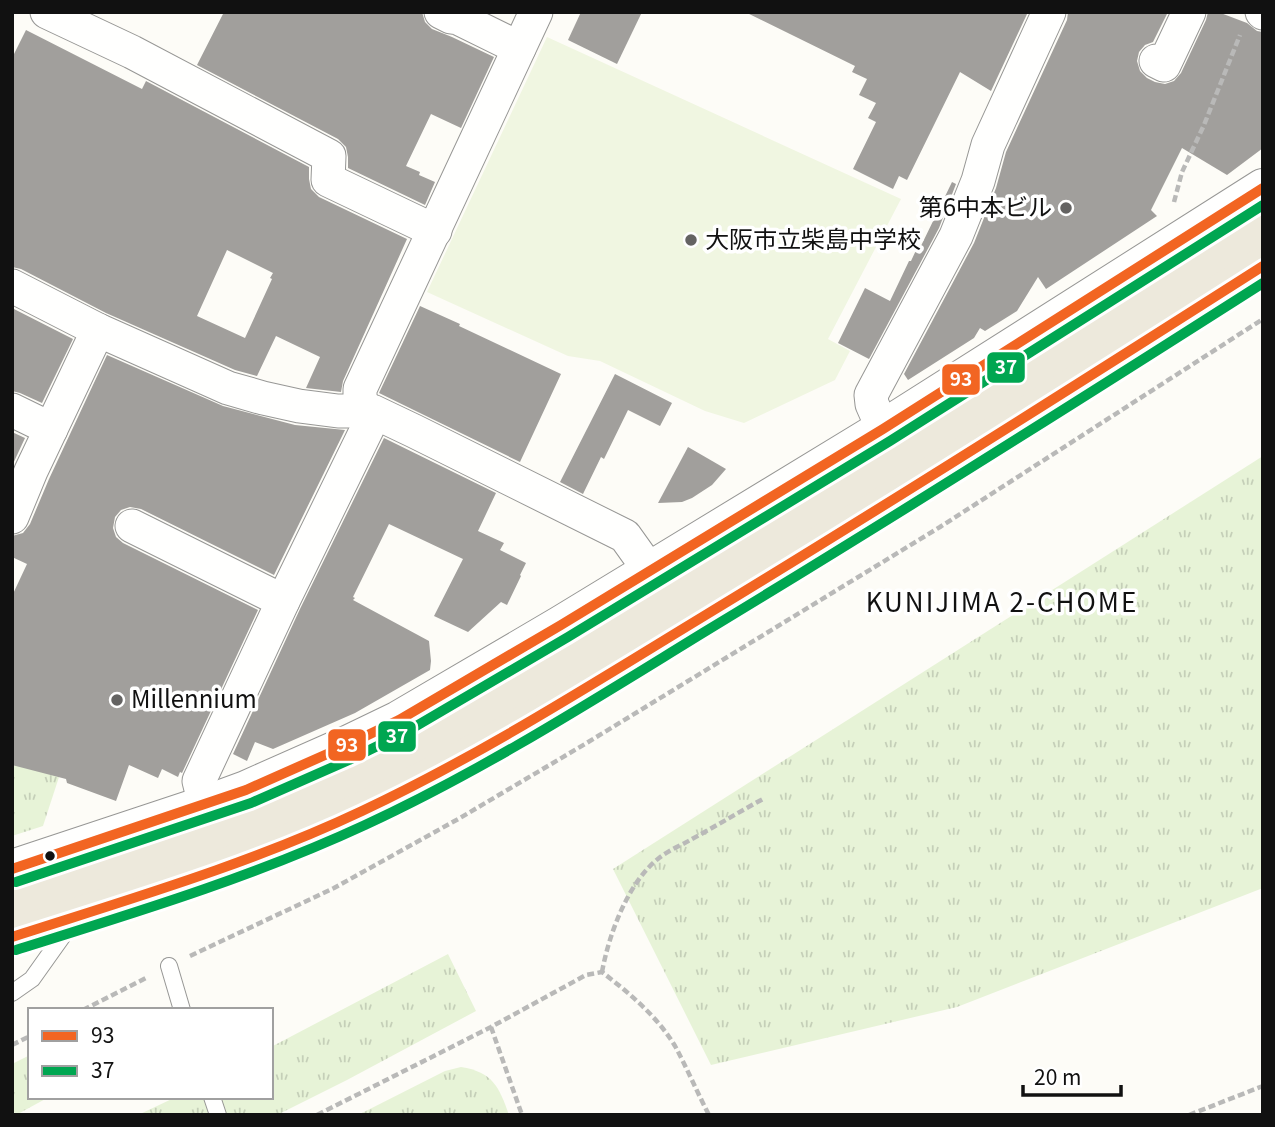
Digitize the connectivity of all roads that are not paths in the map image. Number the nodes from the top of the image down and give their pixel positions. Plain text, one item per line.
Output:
1 (47, 12) edge
2 (441, 12) edge
3 (536, 12) edge
4 (1049, 12) edge
5 (1189, 12) edge
6 (519, 48) junction
7 (1156, 61) dead end
8 (1263, 188) edge
9 (1263, 225) edge
10 (435, 231) junction
11 (1263, 266) edge
12 (12, 286) edge
13 (98, 330) junction
14 (12, 410) edge
15 (363, 411) junction
16 (51, 429) junction
17 (883, 429) junction
18 (12, 517) edge
19 (132, 526) dead end
20 (650, 571) junction
21 (283, 601) junction
22 (205, 805) junction
23 (12, 869) edge
24 (12, 901) edge
25 (77, 916) junction
26 (12, 937) edge
27 (169, 966) road end
28 (12, 993) edge
29 (180, 1003) edge

1 - 10 street
2 - 6 street
3 - 6 street
4 - 17 street
5 - 7 street
6 - 10 street
8 - 17 street
9 - 24 main road
10 - 15 street
11 - 25 main road
12 - 13 street
13 - 15 street
13 - 16 street
14 - 16 street
15 - 20 street
15 - 21 street
16 - 18 street
17 - 20 street
19 - 21 street
20 - 22 street
21 - 22 street
22 - 23 street
25 - 26 main road
25 - 28 lane
27 - 29 lane

